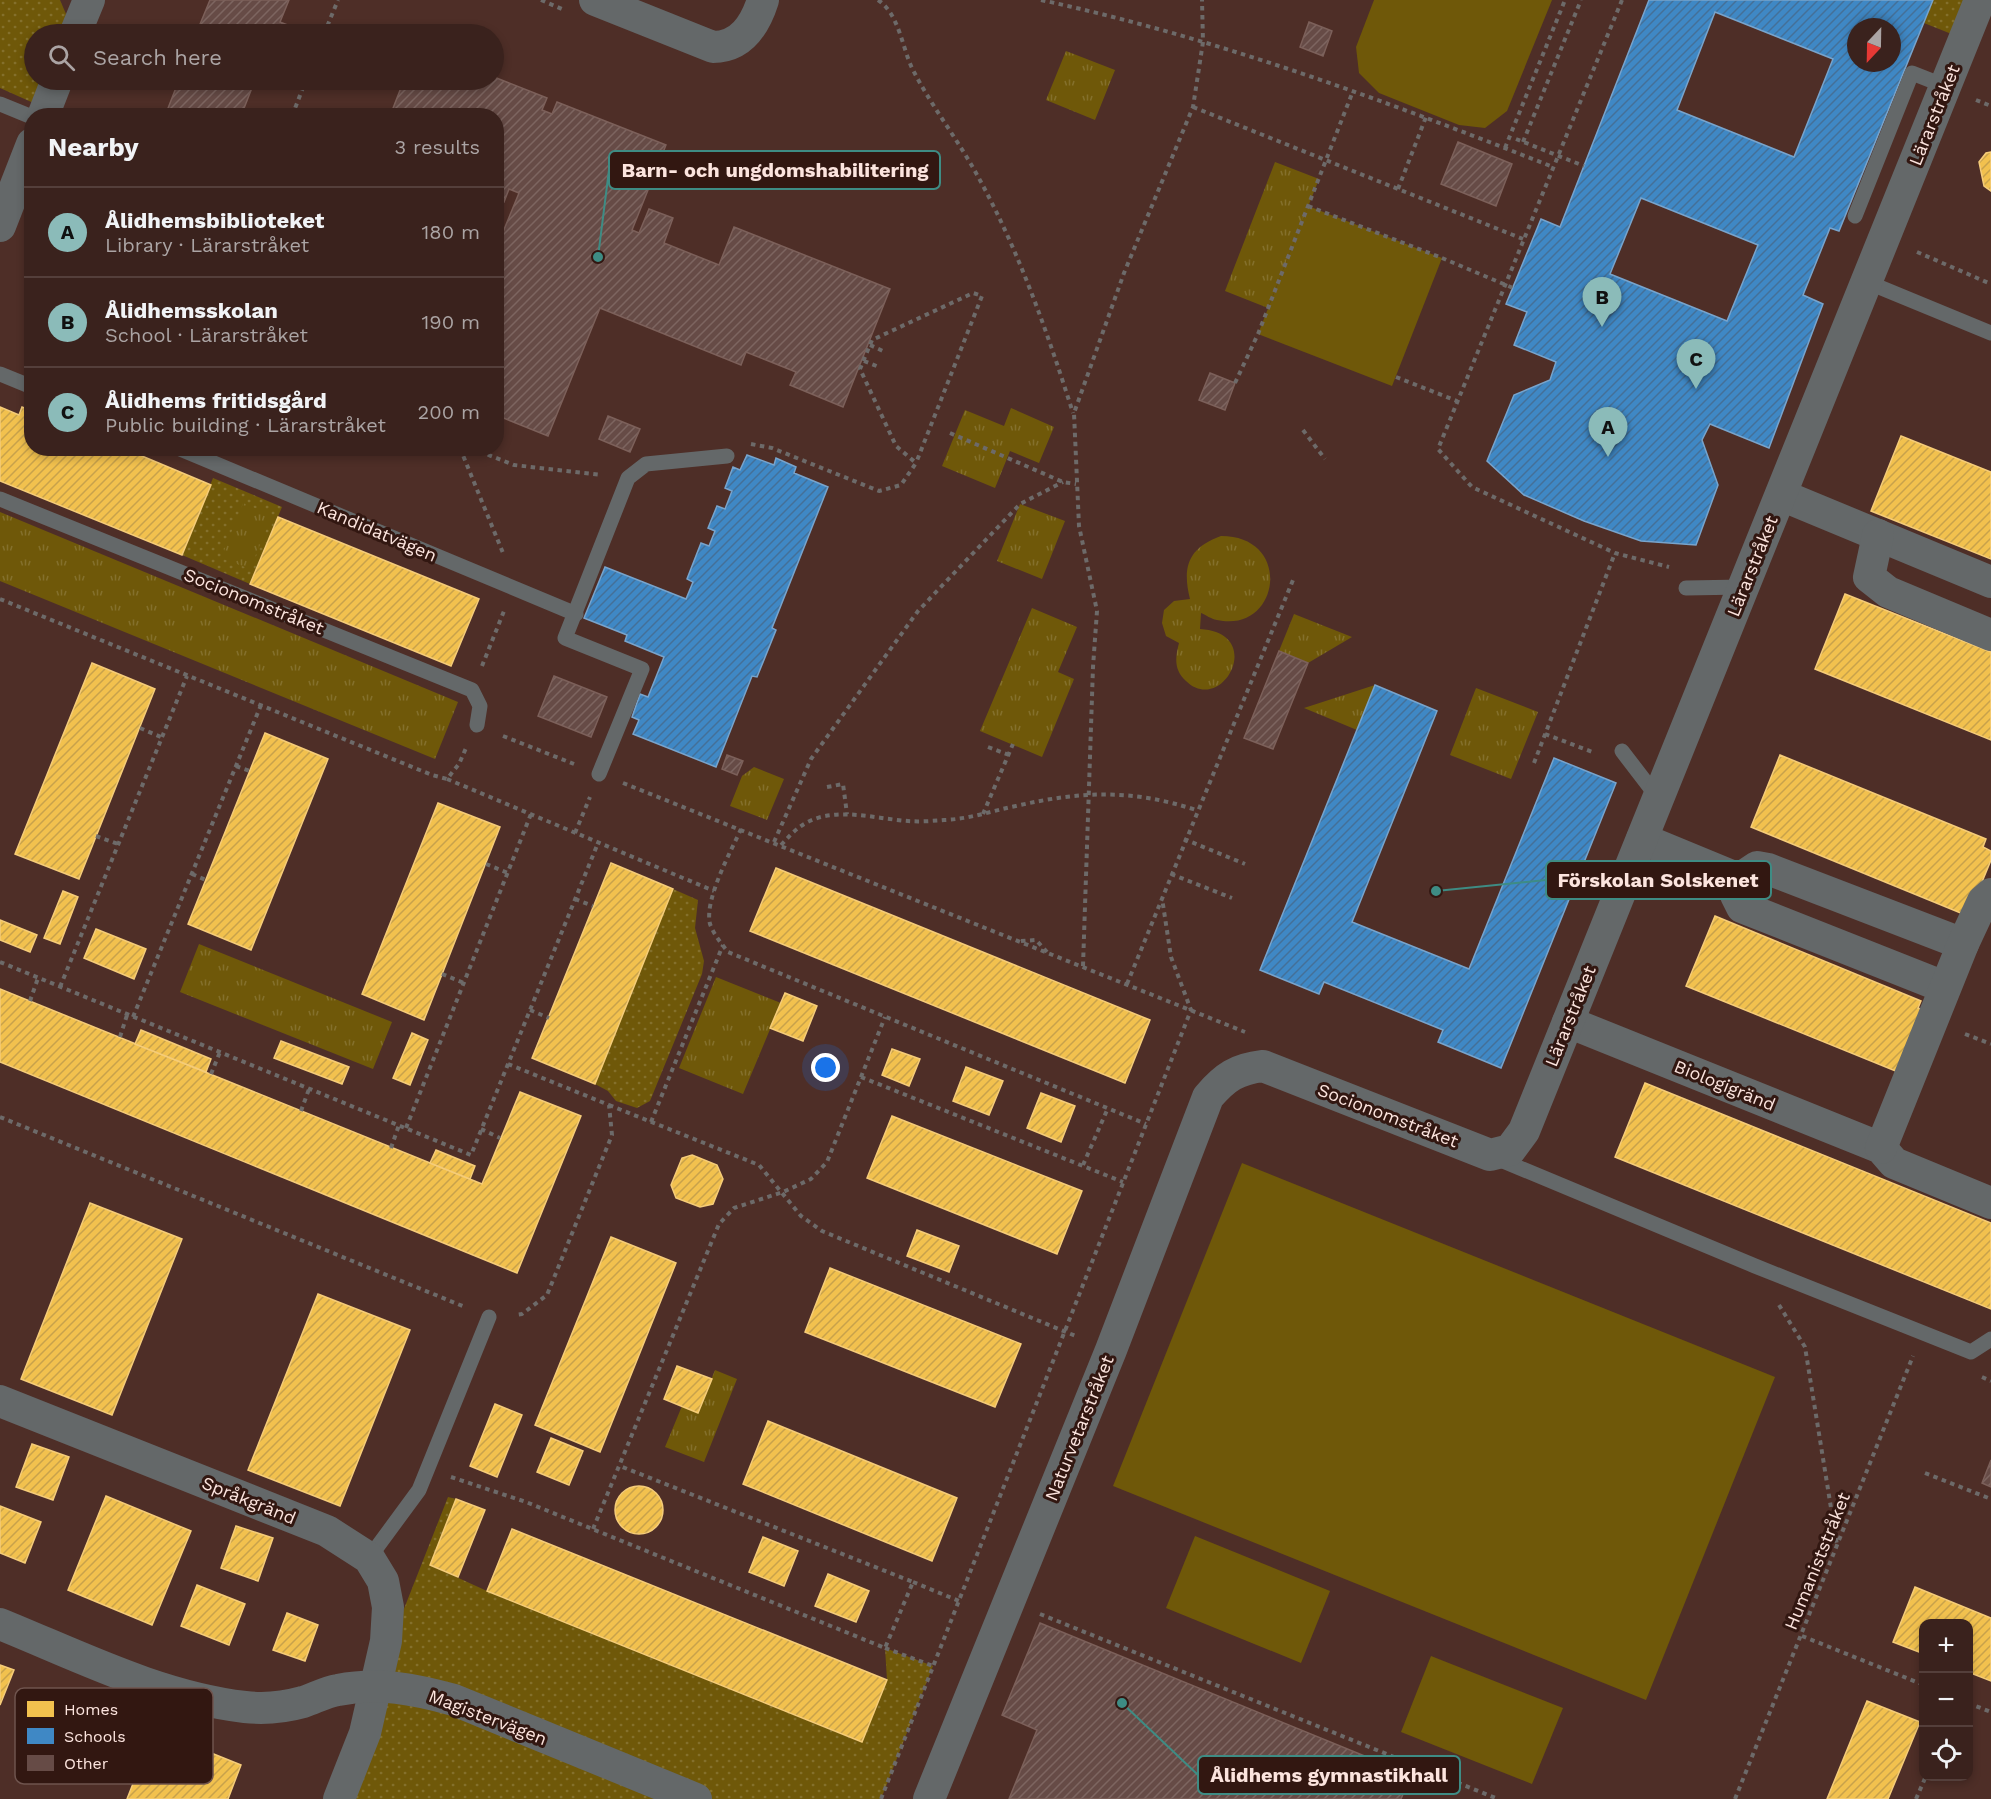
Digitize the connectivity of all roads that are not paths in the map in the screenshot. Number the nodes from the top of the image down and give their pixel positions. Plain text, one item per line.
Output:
1 (89, 0) edge
2 (595, 0) edge
3 (763, 0) edge
4 (1980, 0) edge
5 (79, 24) edge
6 (1945, 86) junction
7 (53, 90) edge
8 (0, 104) edge
9 (46, 108) edge
10 (24, 114) edge
11 (24, 164) edge
12 (1855, 216) dead end
13 (0, 225) edge
14 (1867, 282) junction
15 (1991, 333) edge
16 (0, 374) edge
17 (24, 384) edge
18 (197, 456) edge
19 (727, 456) road end
20 (1781, 495) junction
21 (0, 499) edge
22 (1878, 535) junction
23 (1991, 582) edge
24 (1743, 587) junction
25 (1686, 588) dead end
26 (576, 614) junction
27 (1991, 635) edge
28 (477, 725) road end
29 (1622, 751) dead end
30 (599, 774) road end
31 (1658, 798) junction
32 (1642, 839) junction
33 (1739, 879) junction
34 (1991, 894) edge
35 (1963, 944) junction
36 (1944, 987) junction
37 (1568, 1022) junction
38 (1242, 1069) joint
39 (1881, 1148) junction
40 (1490, 1155) junction
41 (1991, 1203) edge
42 (489, 1317) road end
43 (1991, 1339) edge
44 (0, 1401) edge
45 (369, 1558) junction
46 (0, 1624) edge
47 (374, 1685) junction
48 (159, 1688) edge
49 (213, 1701) edge
50 (339, 1799) edge
51 (696, 1799) edge
52 (928, 1799) edge

1 - 5 street
2 - 3 street
4 - 6 street, Lärarstråket
6 - 12 lane
6 - 14 street, Lärarstråket
7 - 9 street
8 - 10 lane
11 - 13 street
14 - 15 lane
14 - 20 street, Lärarstråket
16 - 17 lane
18 - 26 lane, Kandidatvägen
19 - 26 lane
20 - 22 street
20 - 24 street, Lärarstråket
21 - 28 lane, Socionomstråket
22 - 23 street
22 - 27 street
24 - 25 lane
24 - 31 street, Lärarstråket
26 - 30 lane
29 - 31 lane
31 - 32 street, Lärarstråket
32 - 33 street
32 - 37 street, Lärarstråket
33 - 35 street
33 - 36 street
34 - 35 street
35 - 36 street
36 - 39 street
37 - 39 street, Biologigränd
37 - 40 street, Lärarstråket
38 - 40 street, Socionomstråket
38 - 52 street, Naturvetarstråket
39 - 41 street, Biologigränd
40 - 43 lane
42 - 45 lane
44 - 45 street, Språkgränd
45 - 47 street, Språkgränd
46 - 48 street, Magistervägen
47 - 49 street, Magistervägen
47 - 50 street, Språkgränd
47 - 51 street, Magistervägen

